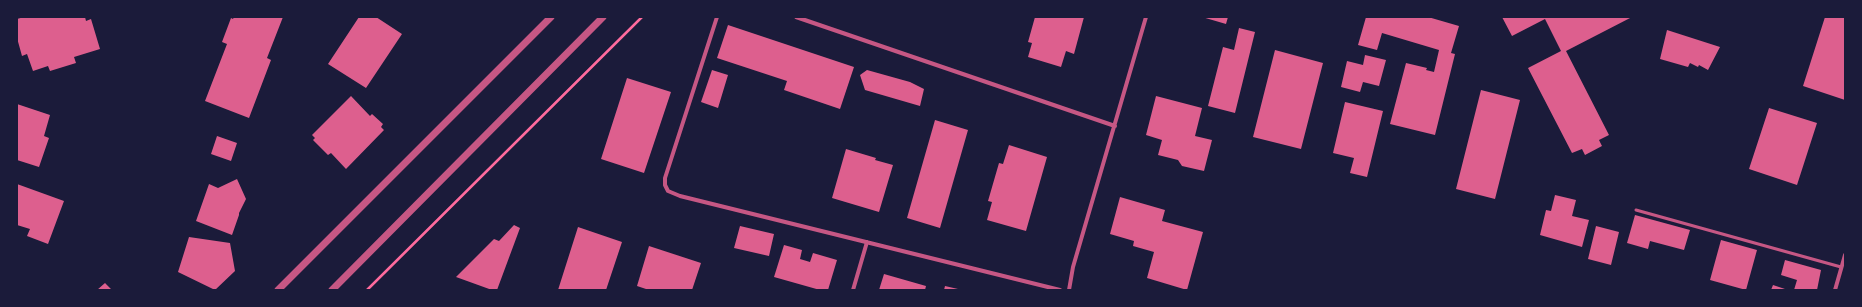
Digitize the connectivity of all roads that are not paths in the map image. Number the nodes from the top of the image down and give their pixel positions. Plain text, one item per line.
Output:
1 (551, 17) edge
2 (603, 17) edge
3 (717, 17) edge
4 (796, 17) edge
5 (1146, 17) edge
6 (1115, 126) junction
7 (1636, 210) dead end
8 (867, 242) junction
9 (1845, 255) edge
10 (1841, 267) junction
11 (278, 290) edge
12 (332, 290) edge
13 (853, 290) edge
14 (1060, 290) edge
15 (1069, 290) edge
16 (1835, 290) edge

1 - 11 street
2 - 12 street
3 - 8 street
4 - 6 street
5 - 6 street
6 - 15 street
7 - 10 lane
8 - 13 street
8 - 14 street
9 - 10 street
10 - 16 street

